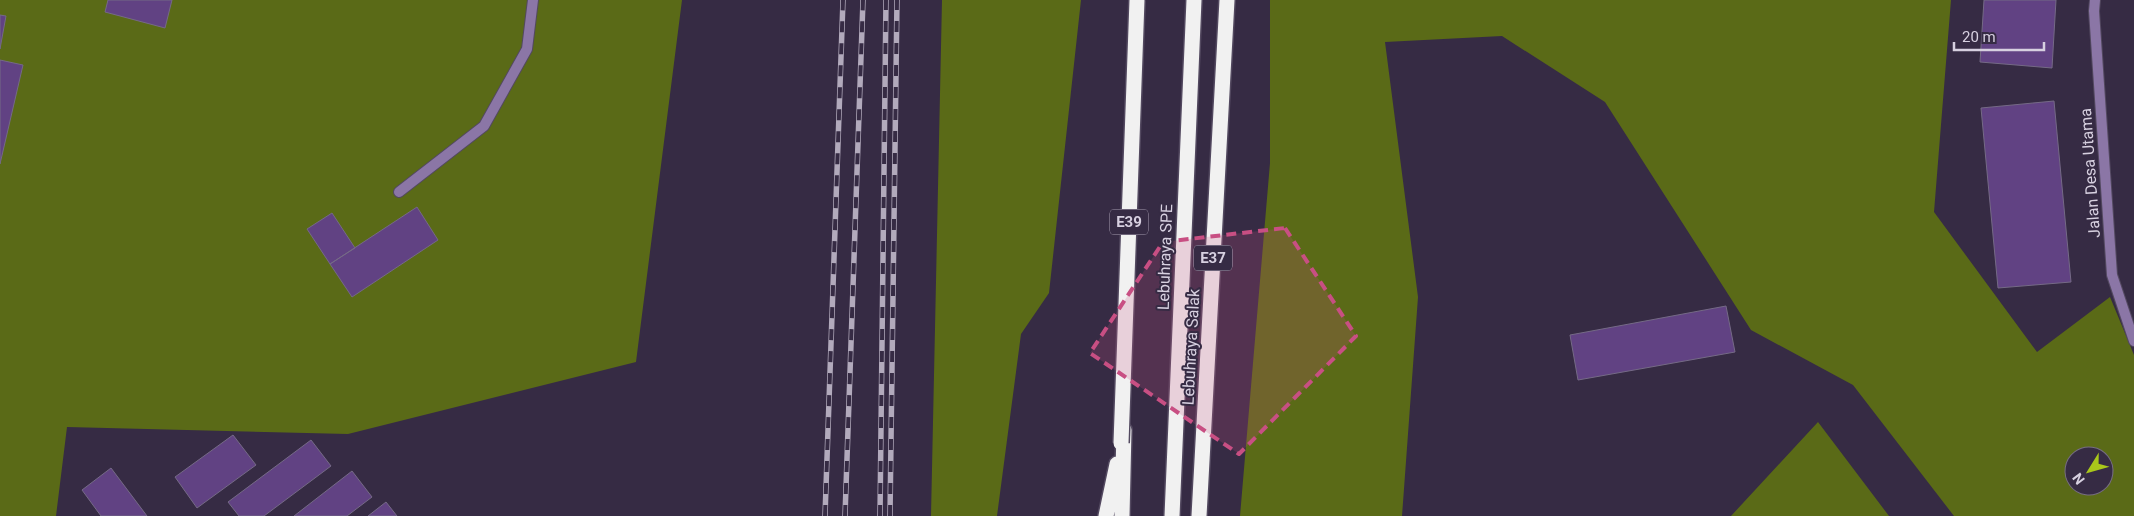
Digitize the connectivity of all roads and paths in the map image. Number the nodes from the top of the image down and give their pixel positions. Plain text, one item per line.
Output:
1 (533, 0) edge
2 (1137, 0) edge
3 (1194, 0) edge
4 (1226, 0) edge
5 (2095, 0) edge
6 (399, 192) dead end
7 (2134, 341) edge
8 (1121, 443) junction
9 (1106, 516) edge
10 (1118, 516) edge
11 (1122, 516) edge
12 (1172, 516) edge
13 (1199, 516) edge

1 - 6 street
2 - 8 highway, E39, bridge
2 - 11 highway
3 - 12 highway, Lebuhraya SPE
4 - 13 highway, Lebuhraya Salak / E37
5 - 7 street, Jalan Desa Utama
8 - 9 highway
8 - 10 highway, E39

